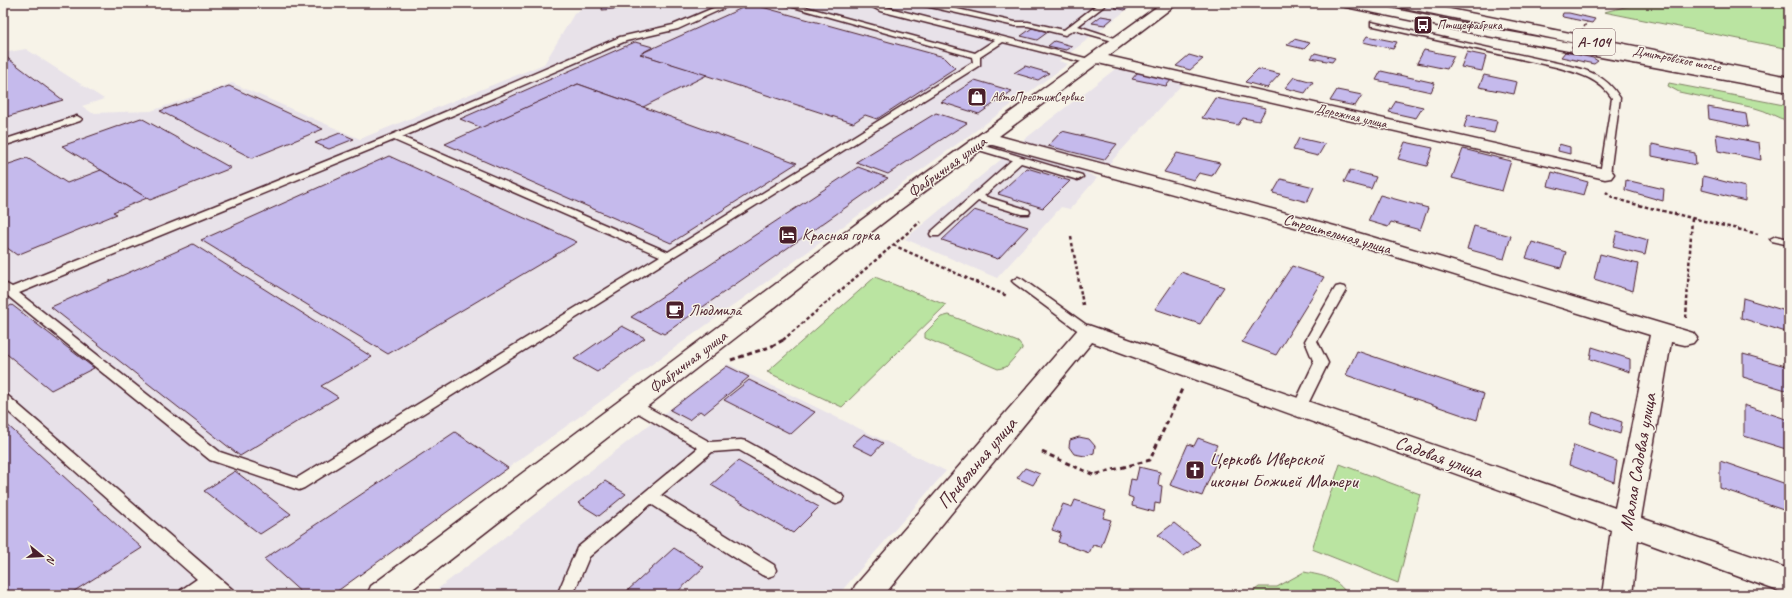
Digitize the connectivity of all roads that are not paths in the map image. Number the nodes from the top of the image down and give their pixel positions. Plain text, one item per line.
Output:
1 (731, 3) edge
2 (783, 3) edge
3 (869, 3) edge
4 (920, 3) edge
5 (1104, 3) edge
6 (1170, 3) edge
7 (1346, 3) edge
8 (1400, 3) edge
9 (1456, 3) edge
10 (1374, 24) dead end
11 (1072, 28) junction
12 (1001, 40) junction
13 (1120, 41) junction
14 (976, 56) junction
15 (1093, 60) junction
16 (1789, 69) edge
17 (1789, 82) edge
18 (1789, 87) edge
19 (77, 119) dead end
20 (394, 137) junction
21 (980, 142) junction
22 (3, 143) edge
23 (1018, 159) junction
24 (1605, 174) joint
25 (1078, 177) dead end
26 (977, 197) junction
27 (1025, 212) dead end
28 (936, 234) dead end
29 (1776, 239) road end
30 (1789, 242) edge
31 (669, 256) junction
32 (1018, 281) dead end
33 (7, 289) edge
34 (1340, 290) dead end
35 (1088, 332) junction
36 (1673, 334) joint
37 (3, 399) edge
38 (633, 404) junction
39 (1300, 407) junction
40 (708, 446) junction
41 (650, 496) junction
42 (836, 498) dead end
43 (1626, 524) junction
44 (768, 570) dead end
45 (209, 580) junction
46 (1789, 582) edge
47 (187, 595) edge
48 (227, 595) edge
49 (382, 595) edge
50 (565, 595) edge
51 (866, 595) edge
52 (1617, 595) edge

1 - 20 lane
2 - 14 lane
3 - 12 lane
4 - 11 lane
5 - 11 lane
6 - 13 main road, Фабричная улица
7 - 18 main road
8 - 17 main road, Дмитровское шоссе / А-104
9 - 16 main road, Дмитровское шоссе / А-104
10 - 24 lane
11 - 13 lane
12 - 14 lane
12 - 15 lane
13 - 15 main road, Фабричная улица
14 - 31 lane
15 - 21 main road, Фабричная улица
15 - 24 main road, Дорожная улица
19 - 22 lane
20 - 31 lane
20 - 33 lane
21 - 23 lane
21 - 36 main road, Строительная улица
21 - 38 main road, Фабричная улица
23 - 25 lane
23 - 26 lane
26 - 27 lane
26 - 28 lane
29 - 30 lane
31 - 33 lane
32 - 35 lane
34 - 39 lane
35 - 39 main road, Садовая улица
35 - 51 main road, Привольная улица
36 - 43 main road, Малая Садовая улица
37 - 45 lane
38 - 40 lane
38 - 49 main road, Фабричная улица
39 - 43 main road, Садовая улица
40 - 41 lane
40 - 42 lane
41 - 44 lane
41 - 50 lane
43 - 46 main road, Садовая улица
43 - 52 main road, Малая Садовая улица
45 - 47 lane
45 - 48 lane

